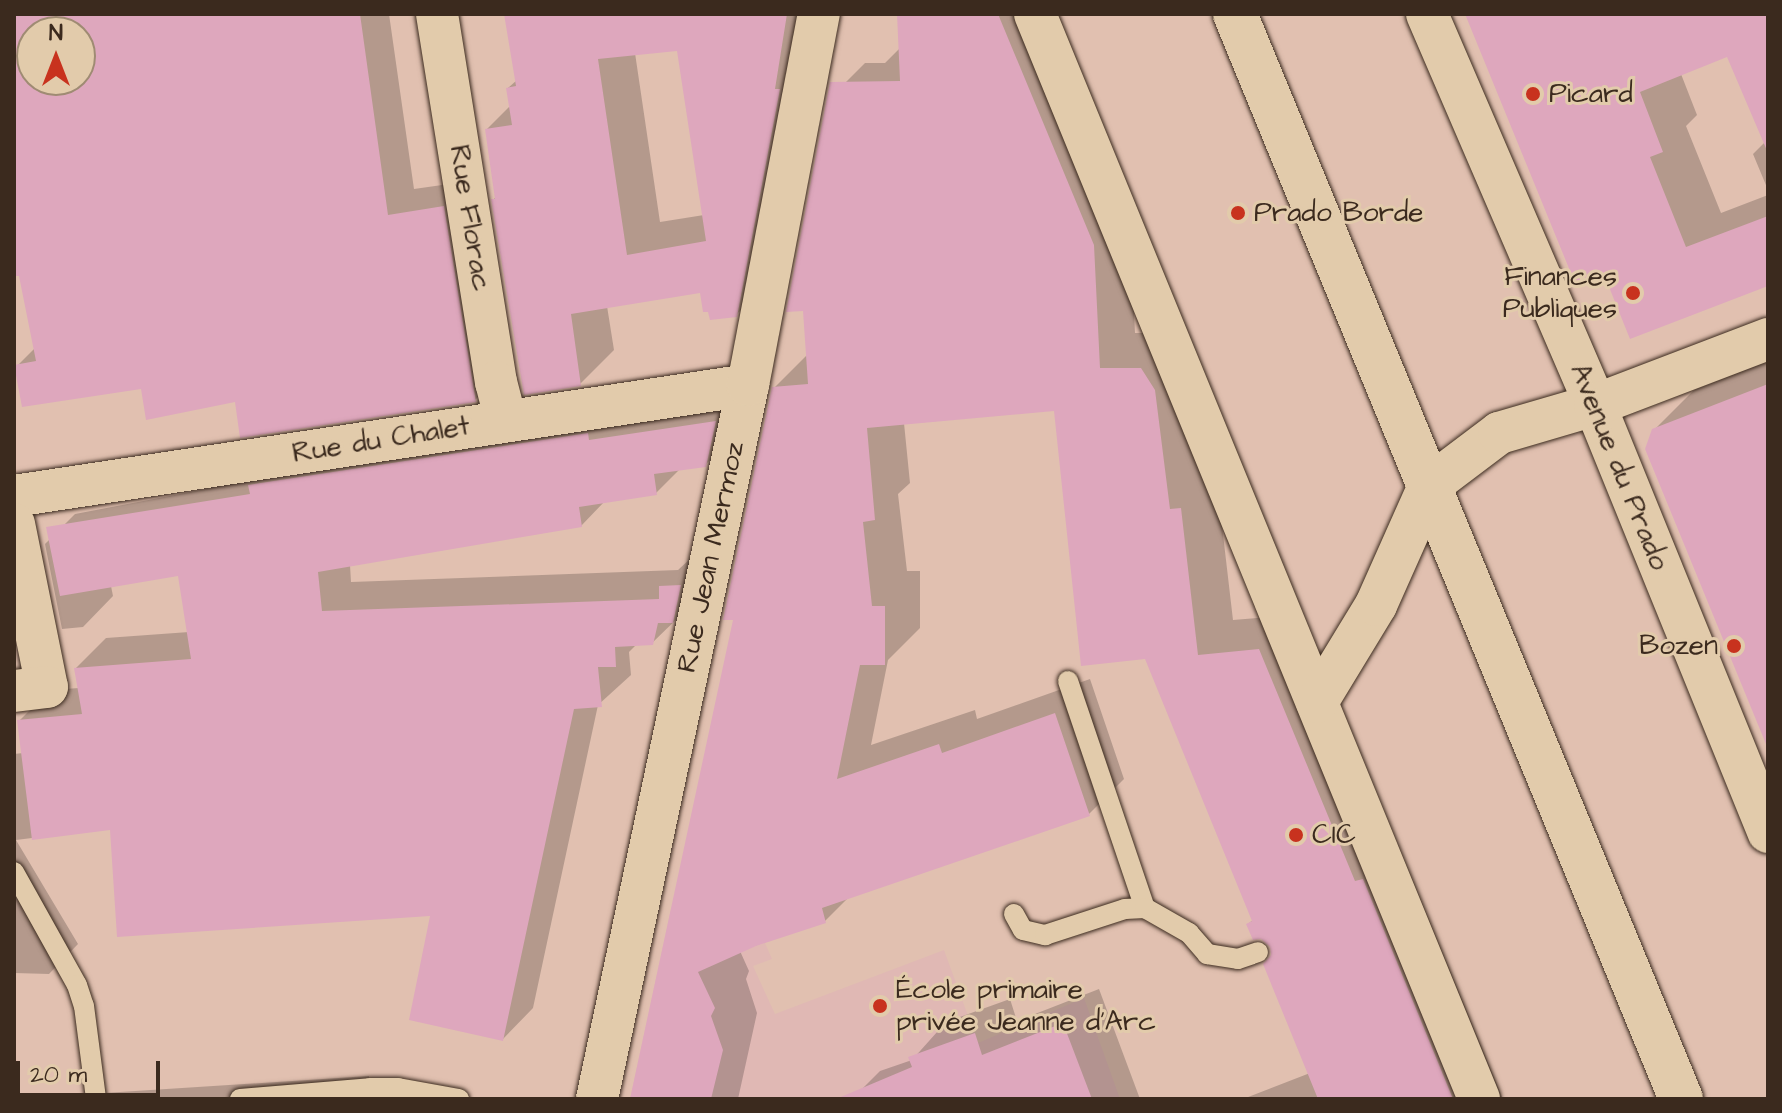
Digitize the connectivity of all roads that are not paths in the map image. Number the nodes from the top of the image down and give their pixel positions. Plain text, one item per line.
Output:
1 (437, 14) edge
2 (819, 14) edge
3 (1035, 14) edge
4 (1235, 14) edge
5 (1427, 14) edge
6 (1768, 339) edge
7 (748, 385) junction
8 (1595, 405) junction
9 (506, 421) junction
10 (1429, 486) junction
11 (14, 496) edge
12 (14, 524) edge
13 (1068, 681) dead end
14 (14, 691) edge
15 (1317, 702) junction
16 (1768, 832) edge
17 (14, 872) edge
18 (1145, 908) junction
19 (1014, 914) dead end
20 (1258, 952) dead end
21 (96, 1099) edge
22 (240, 1099) edge
23 (459, 1099) edge
24 (597, 1099) edge
25 (1479, 1099) edge
26 (1681, 1099) edge

1 - 9 street, Rue Florac
2 - 7 street, Rue Jean Mermoz
3 - 15 street
4 - 10 main road
5 - 8 street, Avenue du Prado
6 - 8 street
7 - 9 street, Rue du Chalet
7 - 24 street, Rue Jean Mermoz
8 - 10 street
8 - 16 street, Avenue du Prado
9 - 11 street, Rue du Chalet
10 - 15 street
10 - 26 main road
12 - 14 street
13 - 18 lane
15 - 25 street
17 - 21 lane
18 - 19 lane
18 - 20 lane
22 - 23 lane

